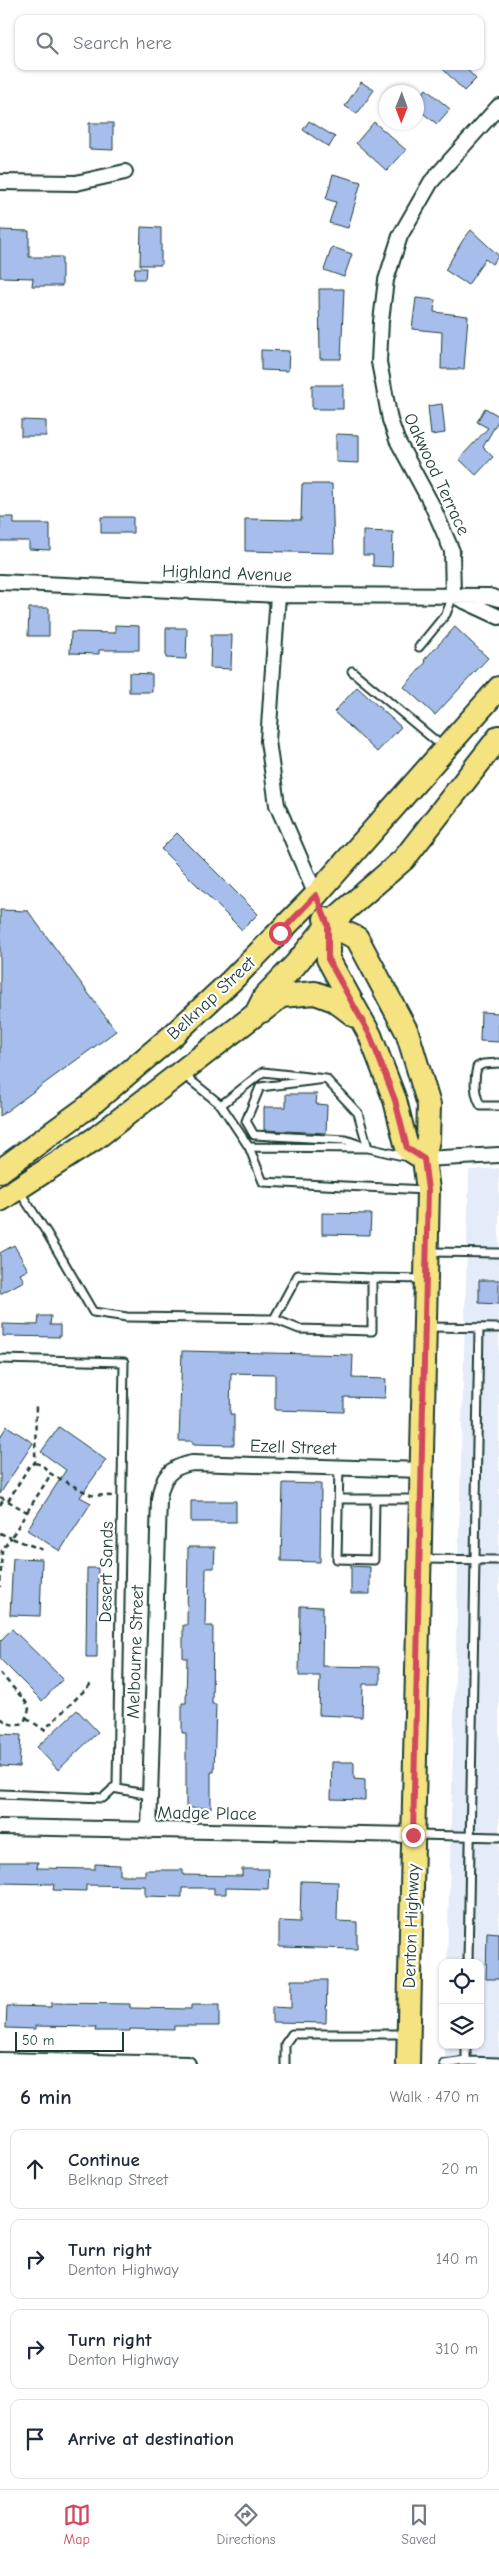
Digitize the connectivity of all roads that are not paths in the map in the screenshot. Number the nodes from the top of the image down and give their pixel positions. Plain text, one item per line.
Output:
1 (499, 106) edge
2 (125, 172) dead end
3 (0, 182) edge
4 (0, 582) edge
5 (278, 595) junction
6 (453, 596) junction
7 (499, 599) edge
8 (499, 617) edge
9 (419, 647) dead end
10 (352, 671) dead end
11 (499, 688) edge
12 (495, 745) edge
13 (445, 749) junction
14 (316, 895) junction
15 (328, 925) junction
16 (256, 1014) junction
17 (362, 1021) junction
18 (499, 1063) edge
19 (182, 1073) junction
20 (326, 1079) junction
21 (221, 1105) junction
22 (499, 1106) edge
23 (249, 1147) junction
24 (368, 1148) junction
25 (499, 1155) edge
26 (424, 1159) junction
27 (2, 1167) edge
28 (428, 1190) junction
29 (9, 1195) edge
30 (427, 1252) junction
31 (499, 1253) edge
32 (372, 1278) junction
33 (426, 1279) junction
34 (274, 1319) junction
35 (425, 1326) junction
36 (479, 1328) junction
37 (499, 1328) edge
38 (0, 1359) edge
39 (339, 1468) junction
40 (422, 1470) junction
41 (166, 1476) joint
42 (339, 1499) junction
43 (375, 1499) junction
44 (422, 1500) junction
45 (420, 1559) junction
46 (474, 1560) junction
47 (499, 1560) edge
48 (113, 1788) junction
49 (0, 1794) edge
50 (150, 1795) junction
51 (0, 1827) edge
52 (149, 1831) junction
53 (413, 1835) junction
54 (470, 1836) junction
55 (499, 1837) edge
56 (468, 1959) edge
57 (408, 2034) junction
58 (466, 2049) edge
59 (0, 2060) edge
60 (466, 2061) junction
61 (499, 2062) edge
62 (150, 2064) edge
63 (181, 2064) edge
64 (188, 2064) edge
65 (285, 2064) edge
66 (408, 2064) edge
67 (444, 2064) edge

1 - 6 street, Oakwood Terrace
2 - 3 street
4 - 5 street, Highland Avenue
5 - 6 street, Highland Avenue
5 - 14 street
6 - 7 street
6 - 8 street
6 - 9 lane
10 - 13 lane
11 - 13 main road, Belknap Street
12 - 15 main road, Belknap Street
13 - 14 main road, Belknap Street
14 - 15 main road
14 - 27 main road, Belknap Street
15 - 16 main road, Belknap Street
15 - 17 main road
15 - 26 main road, Denton Highway
16 - 17 main road
16 - 19 main road, Belknap Street
17 - 26 main road
18 - 22 lane
19 - 21 lane
19 - 29 main road, Belknap Street
20 - 21 lane
20 - 24 lane
20 - 24 lane
21 - 23 lane
23 - 24 lane
23 - 28 lane
24 - 26 lane
25 - 26 street
26 - 28 main road, Denton Highway
28 - 30 main road, Denton Highway
29 - 34 lane
30 - 31 lane
30 - 33 main road, Denton Highway
32 - 33 lane
32 - 34 lane
32 - 34 lane
33 - 35 main road, Denton Highway
35 - 36 lane
35 - 40 main road, Denton Highway
36 - 37 lane
36 - 46 lane
38 - 48 lane, Desert Sands
39 - 40 street, Ezell Street
39 - 41 street, Ezell Street
39 - 42 lane
40 - 44 main road, Denton Highway
41 - 50 street, Melbourne Street
42 - 43 lane
42 - 43 lane
43 - 44 lane
44 - 45 main road, Denton Highway
45 - 46 lane
45 - 53 main road, Denton Highway
46 - 47 lane
46 - 54 lane
48 - 49 lane
48 - 50 lane
50 - 52 street, Melbourne Street
51 - 52 street, Madge Place
52 - 53 street, Madge Place
53 - 54 lane
53 - 57 main road, Denton Highway
54 - 55 lane
54 - 56 lane
57 - 65 lane
57 - 66 main road, Denton Highway
58 - 60 lane
59 - 62 street
60 - 61 lane
60 - 67 lane
62 - 63 street
63 - 64 street

